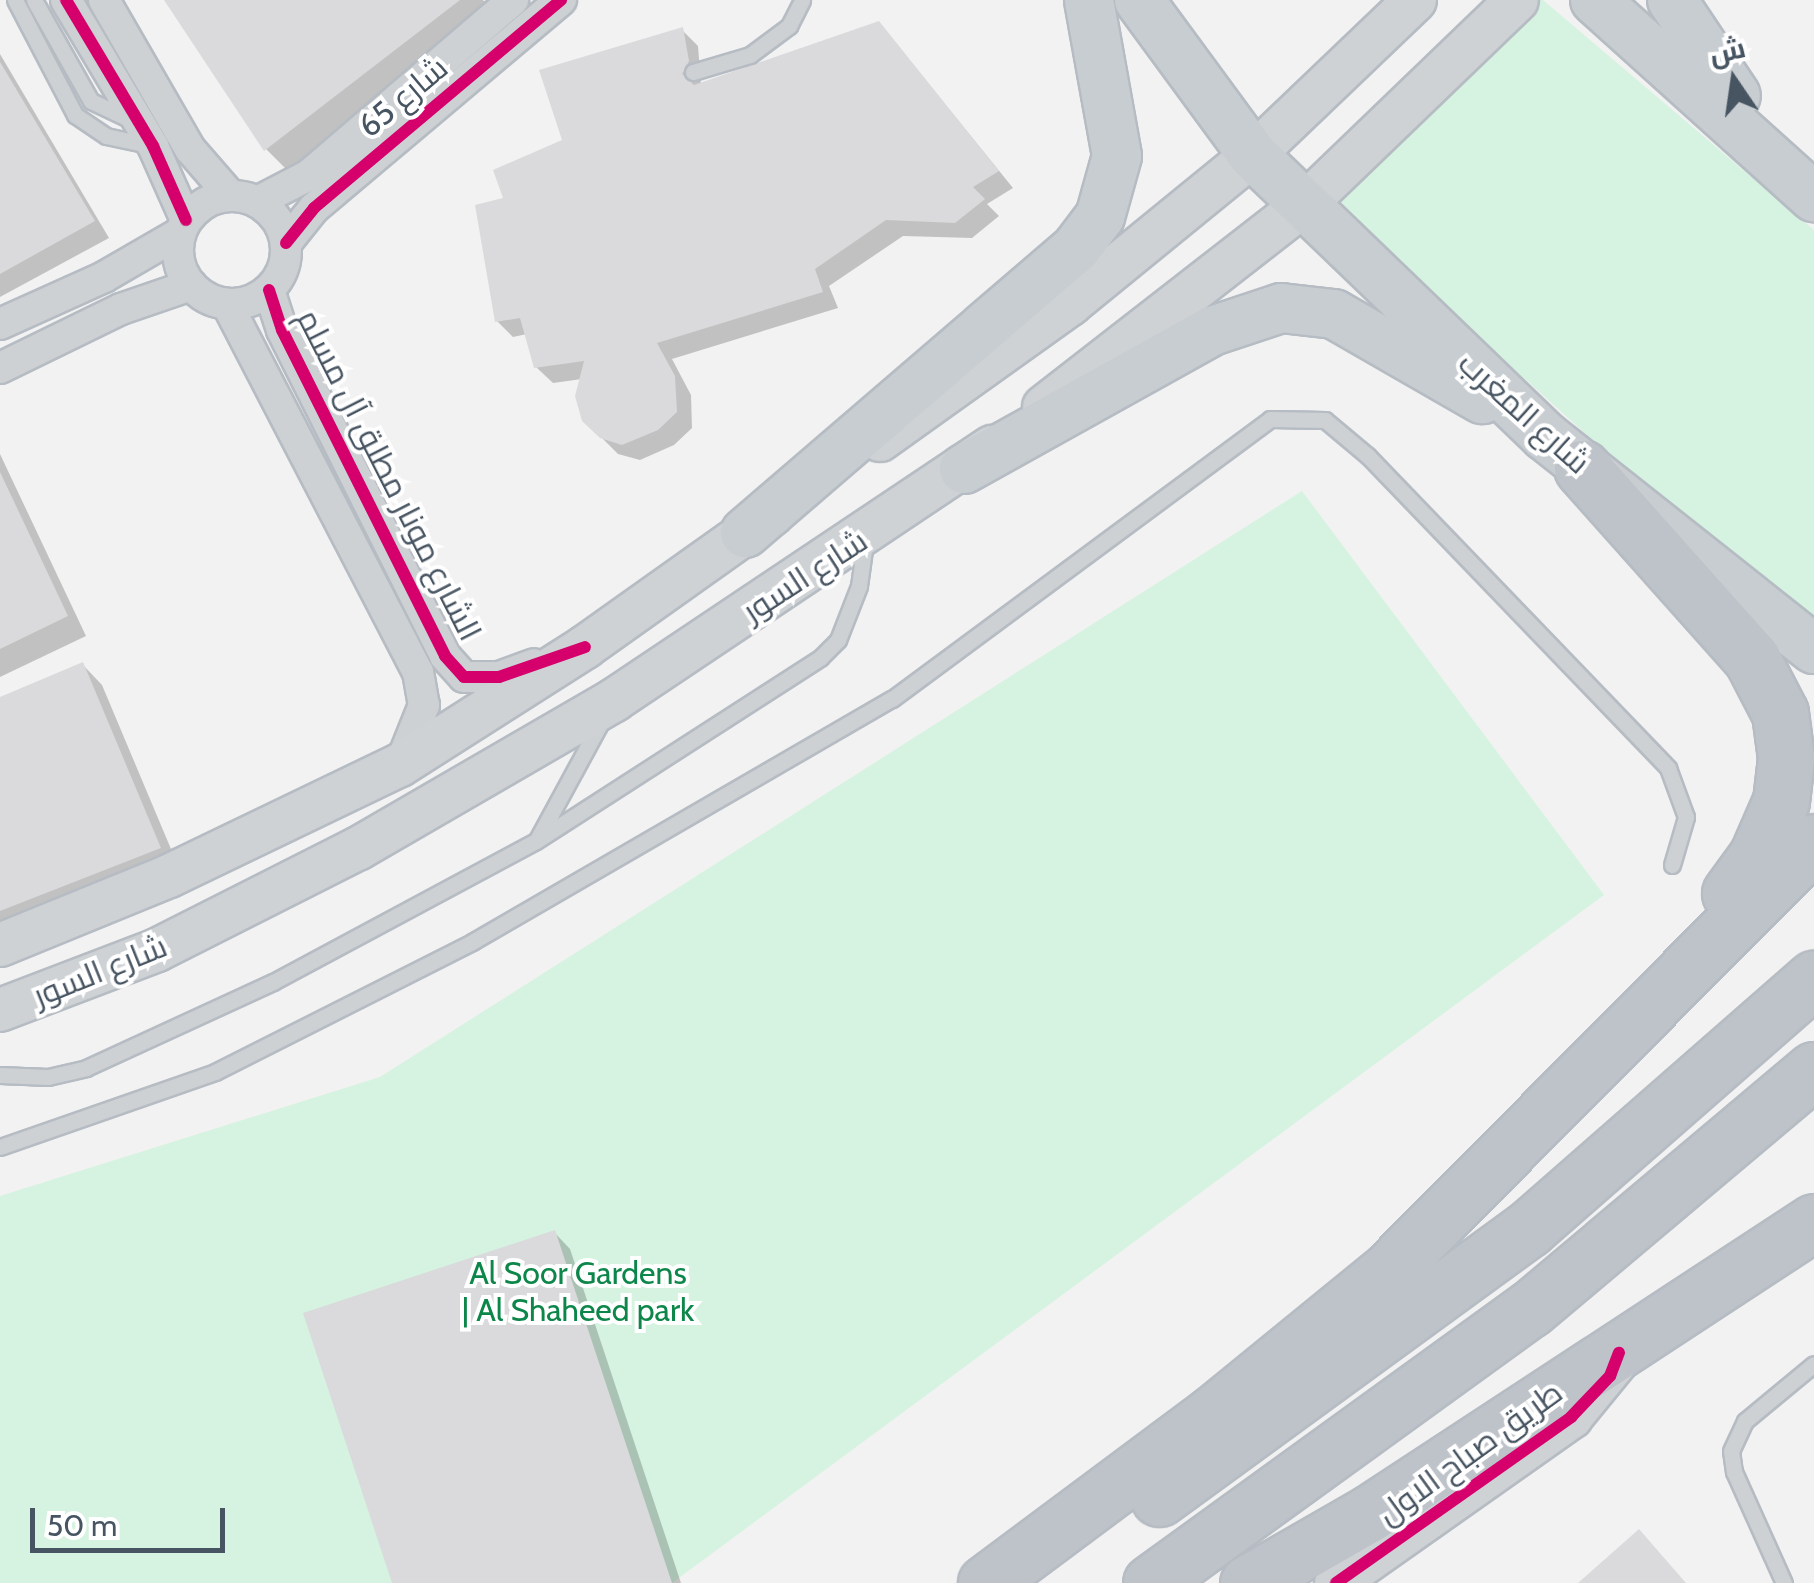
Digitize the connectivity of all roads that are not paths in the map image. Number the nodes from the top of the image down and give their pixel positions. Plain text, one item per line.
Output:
1 (15, 0) edge
2 (34, 0) edge
3 (66, 0) edge
4 (104, 0) edge
5 (514, 0) edge
6 (561, 0) edge
7 (802, 0) edge
8 (1090, 0) edge
9 (1139, 0) edge
10 (1415, 0) edge
11 (1517, 0) edge
12 (1595, 0) edge
13 (1672, 0) edge
14 (693, 72) dead end
15 (146, 135) junction
16 (1253, 156) junction
17 (1814, 195) edge
18 (244, 199) junction
19 (1305, 204) junction
20 (183, 227) junction
21 (286, 243) junction
22 (191, 286) junction
23 (269, 290) junction
24 (226, 304) junction
25 (0, 324) edge
26 (0, 368) edge
27 (1564, 452) junction
28 (964, 468) junction
29 (744, 533) junction
30 (865, 538) junction
31 (585, 647) junction
32 (1814, 649) edge
33 (614, 700) junction
34 (400, 765) junction
35 (536, 842) junction
36 (1814, 842) edge
37 (1672, 865) dead end
38 (0, 945) edge
39 (1814, 978) edge
40 (0, 1010) edge
41 (1609, 1055) junction
42 (1814, 1070) edge
43 (0, 1075) edge
44 (0, 1147) edge
45 (1814, 1202) edge
46 (1814, 1222) edge
47 (1697, 1304) junction
48 (1619, 1353) junction
49 (1814, 1364) edge
50 (986, 1583) edge
51 (1033, 1583) edge
52 (1151, 1583) edge
53 (1248, 1583) edge
54 (1336, 1583) edge
55 (1784, 1583) edge

1 - 15 lane
2 - 15 lane
3 - 15 street
4 - 18 street
5 - 18 street, شارع 65
6 - 21 street, شارع 65
7 - 14 lane
8 - 29 main road
9 - 16 main road, شارع المغرب
10 - 16 main road, شارع السور
11 - 19 main road, شارع السور
12 - 17 main road
13 - 17 main road
15 - 20 street
16 - 19 main road, شارع المغرب
16 - 29 main road, شارع السور
18 - 20 street
18 - 21 street
19 - 27 main road, شارع المغرب
19 - 28 main road, شارع السور
20 - 22 street
20 - 25 street
21 - 23 street
22 - 24 street
22 - 26 street
23 - 24 street
23 - 31 street, الشارع مونار مطلق آل مسلم
24 - 34 street, الشارع مونار مطلق آل مسلم
27 - 28 main road
27 - 32 main road, شارع المغرب
27 - 41 highway
28 - 30 main road, شارع السور
29 - 31 main road, شارع السور
30 - 33 main road, شارع السور
30 - 35 lane
31 - 34 main road, شارع السور
33 - 35 lane
33 - 40 main road, شارع السور
34 - 38 main road, شارع السور
35 - 43 lane
36 - 41 highway
37 - 44 lane
39 - 51 highway
41 - 50 highway
42 - 52 highway
45 - 47 highway
46 - 47 highway
47 - 48 highway
48 - 53 highway
48 - 54 main road, طريق صباح الاول
49 - 55 lane

